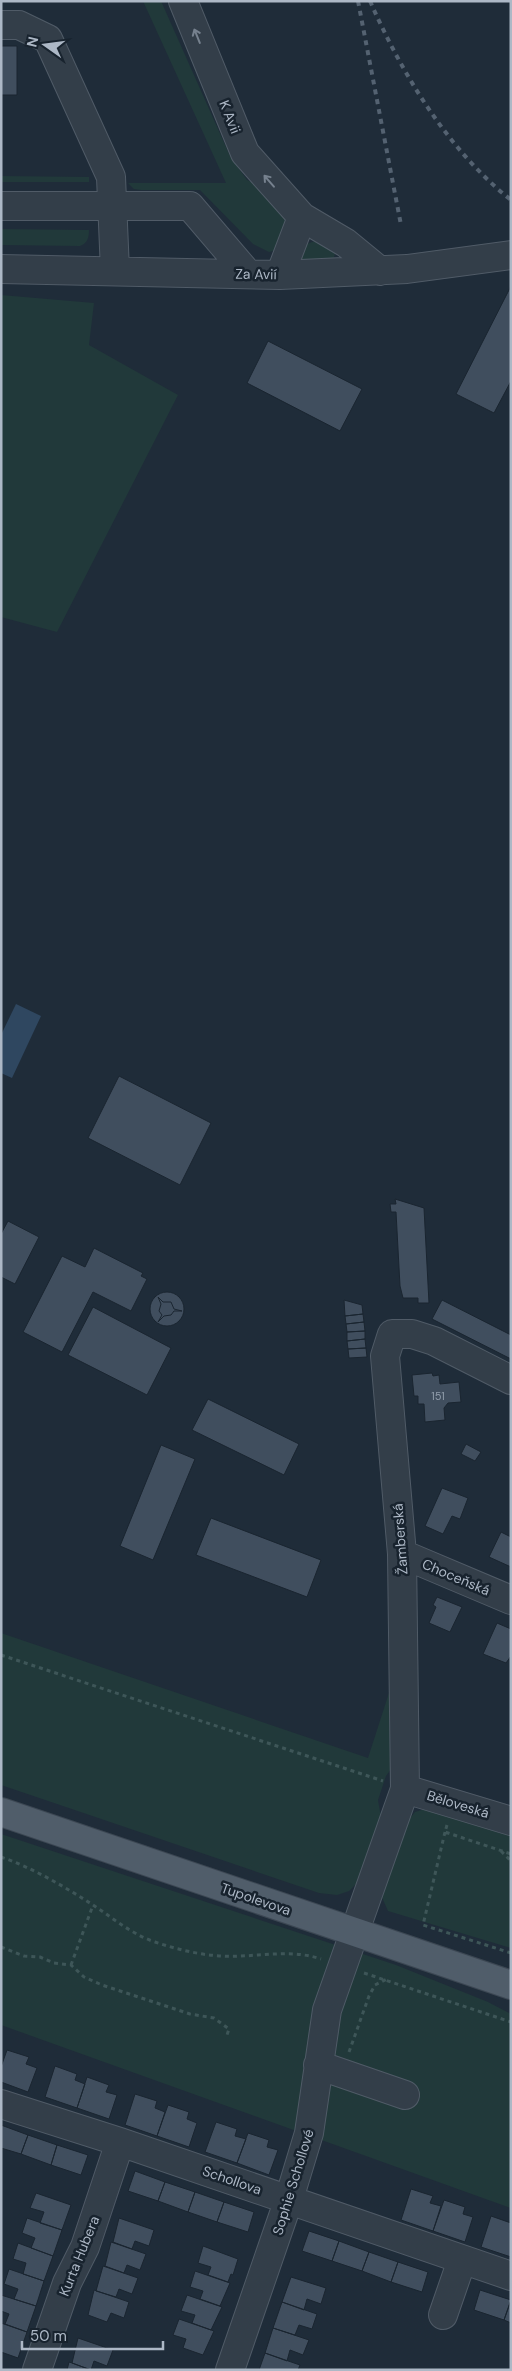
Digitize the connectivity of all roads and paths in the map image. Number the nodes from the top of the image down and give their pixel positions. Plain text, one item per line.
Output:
1 (183, 1) edge
2 (1, 25) edge
3 (1, 206) edge
4 (111, 207) junction
5 (302, 217) junction
6 (511, 255) edge
7 (1, 269) edge
8 (380, 270) junction
9 (115, 271) junction
10 (248, 274) junction
11 (280, 275) junction
12 (511, 1380) edge
13 (402, 1554) junction
14 (511, 1600) edge
15 (1, 1655) edge
16 (404, 1789) junction
17 (454, 1803) junction
18 (1, 1812) edge
19 (511, 1821) edge
20 (445, 1832) junction
21 (501, 1851) junction
22 (511, 1854) edge
23 (1, 1857) edge
24 (511, 1861) edge
25 (93, 1905) junction
26 (354, 1932) junction
27 (1, 1947) edge
28 (511, 1953) edge
29 (326, 1960) dead end
30 (71, 1965) junction
31 (362, 1972) dead end
32 (511, 1985) edge
33 (511, 2022) edge
34 (227, 2035) dead end
35 (318, 2065) junction
36 (405, 2095) dead end
37 (1, 2104) edge
38 (120, 2142) junction
39 (289, 2199) junction
40 (462, 2260) junction
41 (511, 2276) edge
42 (443, 2315) dead end
43 (36, 2370) edge
44 (230, 2370) edge

5 -> 1 street, K Avii
2 - 4 street
3 - 4 street
4 - 9 street
4 - 10 street
5 - 8 street, K Avii
5 - 11 street
6 - 8 street, Za Avií
7 - 9 street, Za Avií
8 - 11 street, Za Avií
9 - 10 street, Za Avií
10 - 11 street, Za Avií
12 - 13 street, Žamberská
13 - 14 street, Choceňská
13 - 16 street, Žamberská
15 - 16 path
16 - 17 street, Běloveská
16 - 26 street, Žamberská
17 - 19 street, Běloveská
17 - 20 path
18 - 26 main road, Tupolevova
20 - 21 path
20 - 28 path
21 - 22 path
21 - 24 path
23 - 25 path
25 - 29 path
25 - 30 path
26 - 32 main road, Tupolevova
26 - 35 street, Sophie Schollové
27 - 30 path
30 - 34 path
31 - 33 path
35 - 36 street
35 - 39 street, Sophie Schollové
37 - 38 street, Schollova
38 - 39 street, Schollova
38 - 43 street, Kurta Hubera
39 - 40 street, Schollova
39 - 44 street, Sophie Schollové
40 - 41 street, Schollova
40 - 42 street

